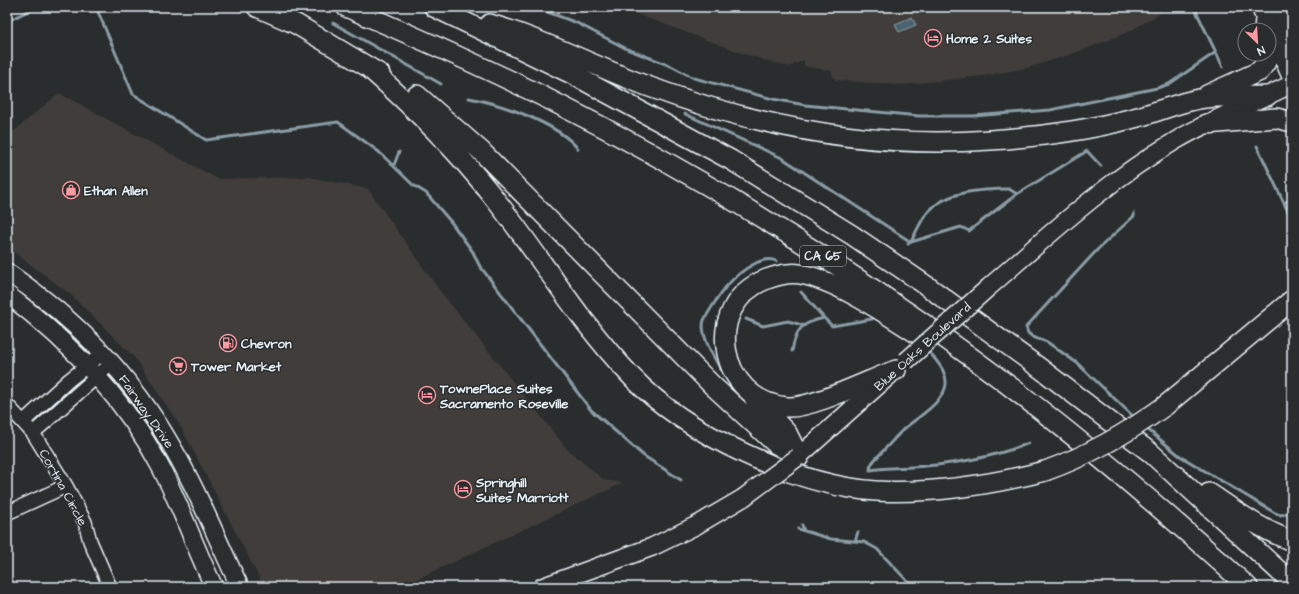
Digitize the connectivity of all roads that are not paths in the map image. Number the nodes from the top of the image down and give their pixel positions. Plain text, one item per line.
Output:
1 (257, 7) edge
2 (346, 7) edge
3 (438, 9) edge
4 (1267, 16) edge
5 (1292, 42) edge
6 (1266, 62) edge
7 (369, 68) junction
8 (1292, 79) edge
9 (1292, 84) edge
10 (1268, 96) junction
11 (1199, 99) junction
12 (1292, 122) edge
13 (1206, 124) junction
14 (7, 272) edge
15 (7, 294) edge
16 (1292, 300) edge
17 (108, 358) junction
18 (901, 365) junction
19 (93, 371) junction
20 (749, 392) junction
21 (1018, 393) junction
22 (7, 404) edge
23 (24, 421) junction
24 (33, 433) junction
25 (1150, 453) junction
26 (799, 457) junction
27 (66, 486) junction
28 (7, 513) edge
29 (1292, 541) edge
30 (1292, 583) edge
31 (110, 587) edge
32 (214, 587) edge
33 (240, 587) edge
34 (542, 587) edge
35 (1248, 587) edge

1 - 7 highway
2 - 21 highway, CA 65
3 - 11 highway
3 - 25 highway, CA 65
4 - 5 main road
4 - 8 main road
6 - 11 highway
7 - 16 highway, bridge
7 - 26 highway
9 - 10 main road, Blue Oaks Boulevard
10 - 11 highway
10 - 13 main road, Blue Oaks Boulevard
12 - 13 highway
13 - 18 main road, Blue Oaks Boulevard, bridge
14 - 17 main road, Fairway Drive
15 - 19 main road, Fairway Drive
17 - 19 street
17 - 33 main road, Fairway Drive
18 - 20 highway
18 - 26 main road, Blue Oaks Boulevard
19 - 23 street
19 - 24 street
19 - 32 main road, Fairway Drive
20 - 21 highway
20 - 26 highway
21 - 35 highway, CA 65
22 - 23 street, Cortina Circle
23 - 24 street, Cortina Circle
24 - 27 street, Cortina Circle
25 - 29 highway
25 - 30 highway, CA 65
26 - 34 main road, Blue Oaks Boulevard, bridge
27 - 28 street
27 - 31 street, Cortina Circle

